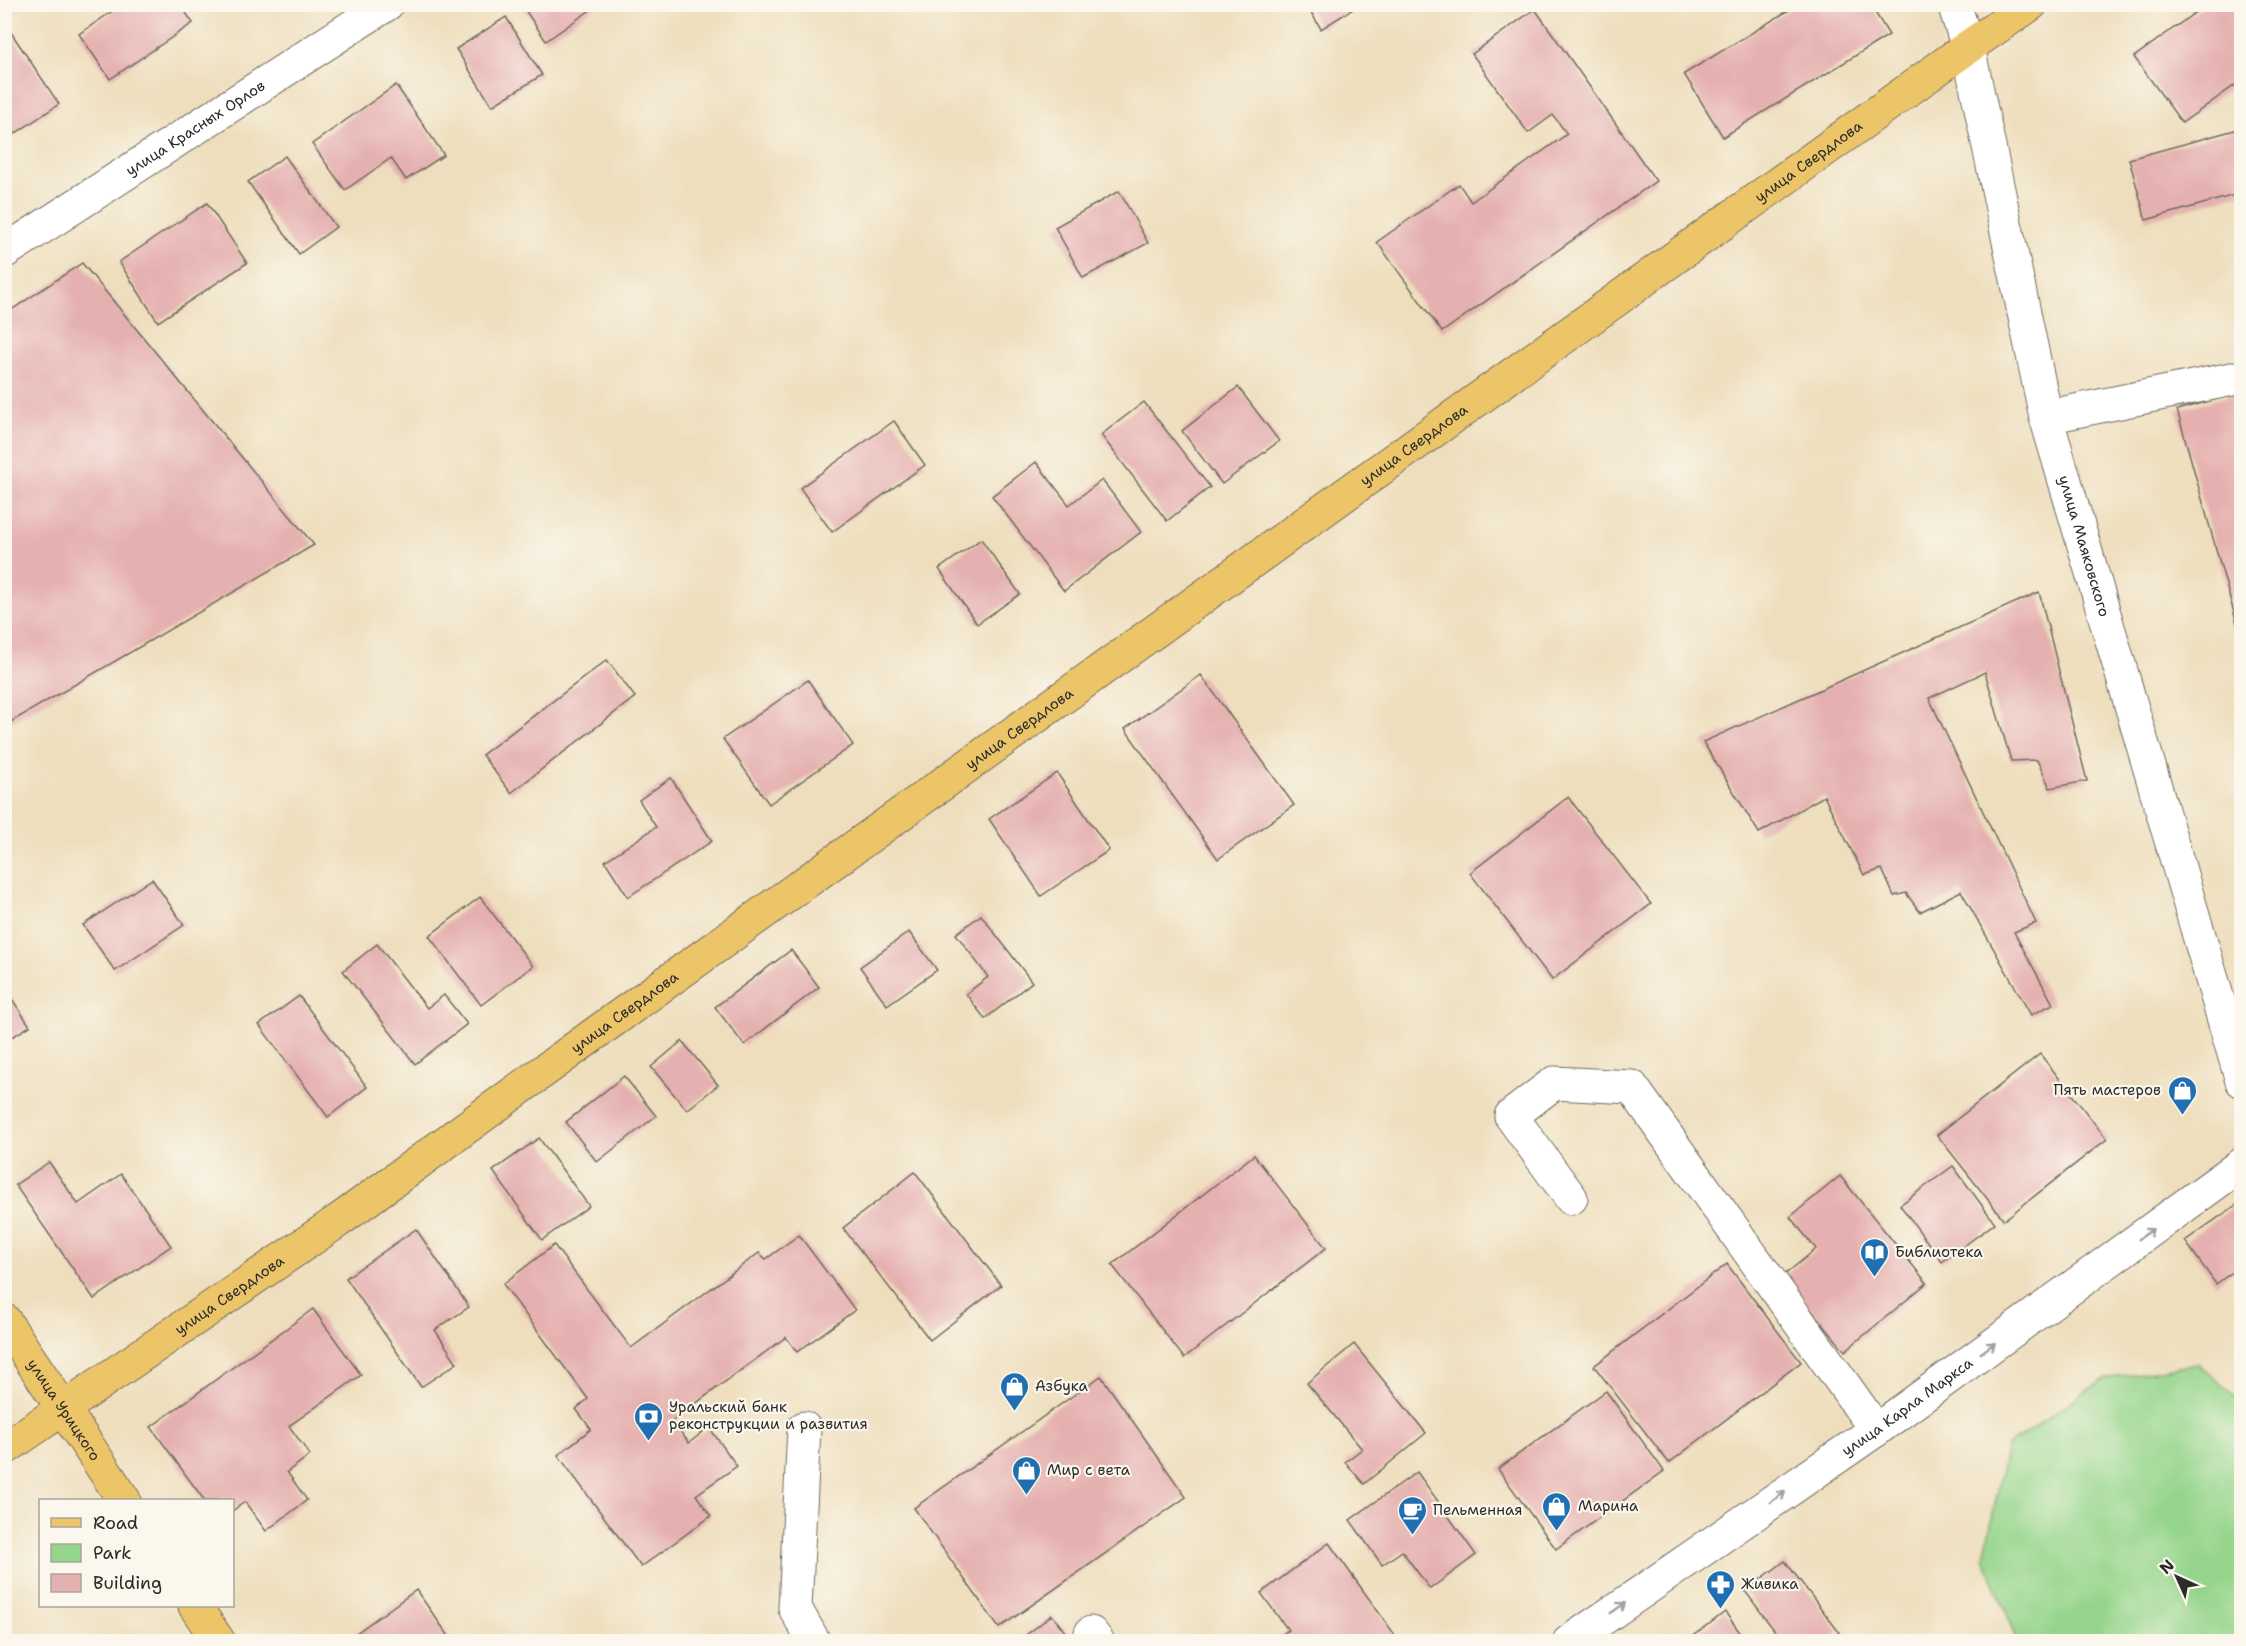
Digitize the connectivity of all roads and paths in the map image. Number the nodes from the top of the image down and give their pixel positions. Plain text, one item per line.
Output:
1 (387, 4) edge
2 (1954, 4) edge
3 (2031, 4) edge
4 (1968, 47) junction
5 (4, 252) edge
6 (2241, 377) edge
7 (2046, 417) junction
8 (2241, 1081) edge
9 (2241, 1164) edge
10 (1571, 1198) dead end
11 (4, 1320) edge
12 (62, 1410) junction
13 (804, 1428) dead end
14 (1876, 1430) junction
15 (4, 1449) edge
16 (123, 1499) edge
17 (196, 1607) edge
18 (219, 1641) edge
19 (814, 1641) edge
20 (1569, 1641) edge

1 - 5 street, улица Красных Орлов
2 - 4 street, улица Маяковского
3 - 4 main road, улица Свердлова
4 - 7 street, улица Маяковского
4 - 12 main road, улица Свердлова
6 - 7 street
7 - 8 street, улица Маяковского
14 -> 9 street, улица Карла Маркса
10 - 14 street
11 - 12 main road, улица Урицкого
12 - 15 main road, улица Свердлова
12 - 16 main road, улица Урицкого
13 - 19 street
20 -> 14 street, улица Карла Маркса
17 - 18 main road

